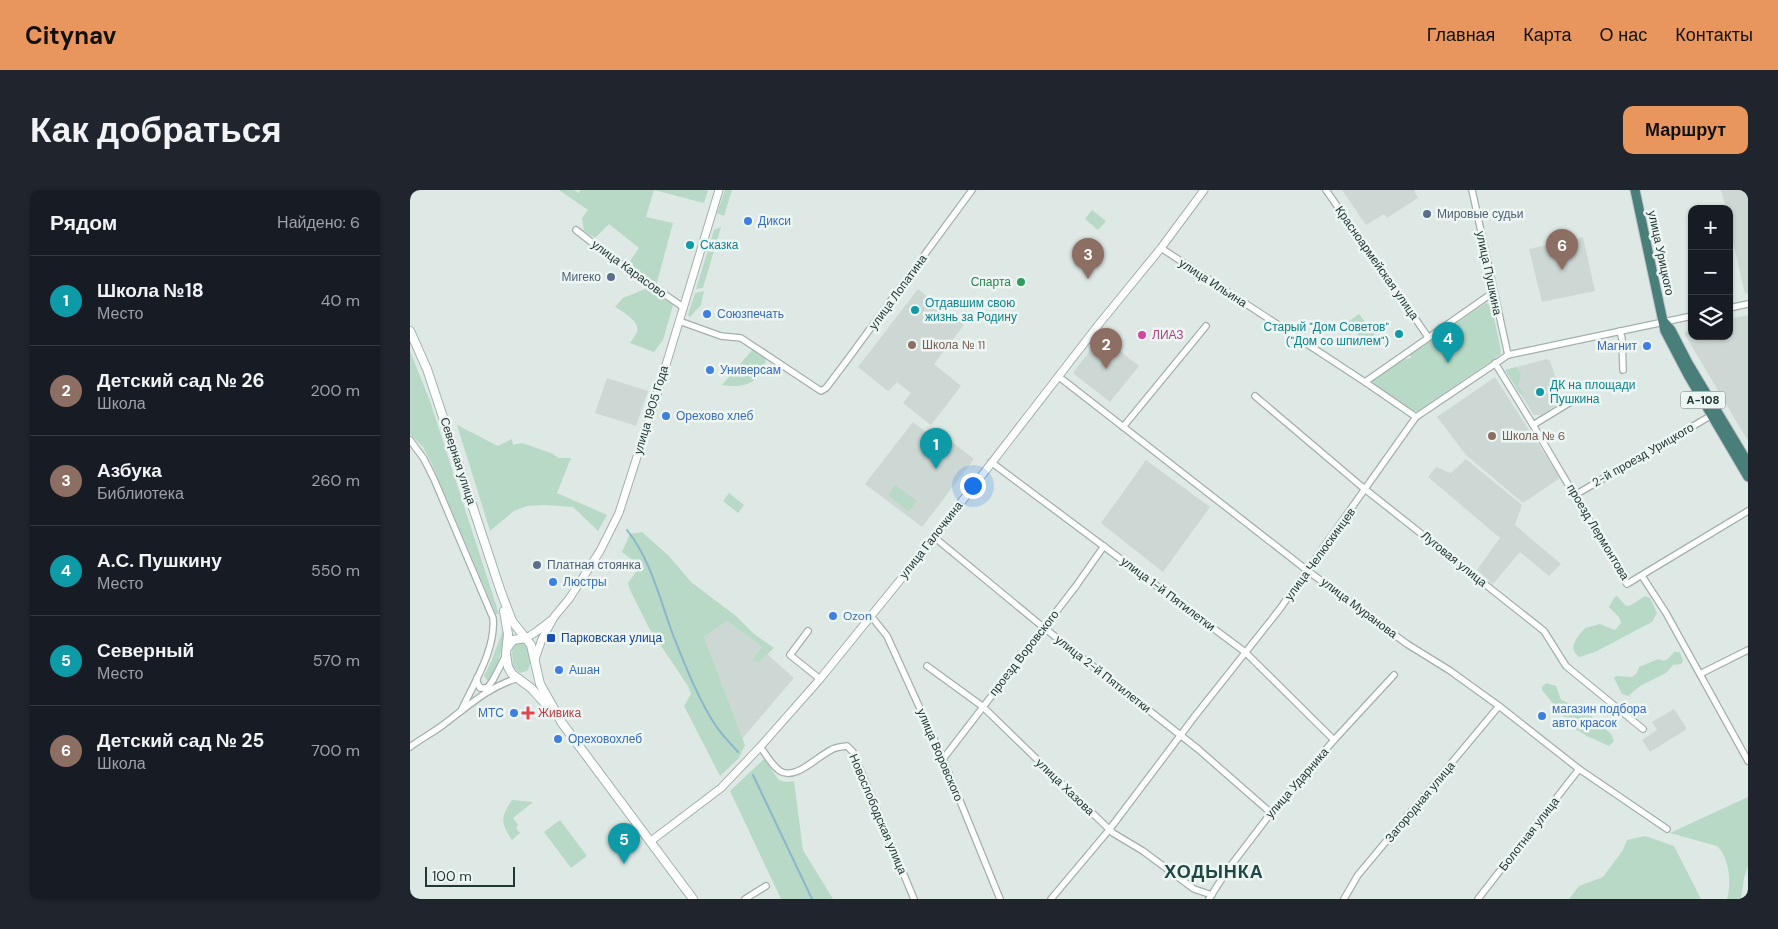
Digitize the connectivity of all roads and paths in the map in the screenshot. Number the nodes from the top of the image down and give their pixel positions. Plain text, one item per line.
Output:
1 (719, 190) edge
2 (972, 190) edge
3 (1204, 190) edge
4 (1326, 190) edge
5 (1472, 190) edge
6 (1635, 190) edge
7 (576, 230) dead end
8 (1161, 248) junction
9 (1493, 294) junction
10 (1748, 304) edge
11 (683, 307) junction
12 (1733, 307) edge
13 (1688, 317) edge
14 (678, 321) junction
15 (1664, 322) junction
16 (1206, 326) dead end
17 (1620, 331) junction
18 (410, 332) edge
19 (1428, 337) junction
20 (1508, 355) junction
21 (1495, 363) junction
22 (1622, 370) dead end
23 (1058, 376) junction
24 (1365, 382) junction
25 (1255, 396) dead end
26 (1569, 403) dead end
27 (1712, 415) junction
28 (1416, 417) junction
29 (1534, 425) junction
30 (1123, 427) junction
31 (410, 440) edge
32 (991, 462) junction
33 (1748, 463) edge
34 (1748, 477) edge
35 (1367, 488) junction
36 (1575, 495) junction
37 (1748, 511) edge
38 (934, 536) junction
39 (1104, 546) junction
40 (1308, 571) junction
41 (1642, 576) junction
42 (501, 592) junction
43 (871, 616) junction
44 (554, 617) junction
45 (516, 626) junction
46 (1043, 627) junction
47 (808, 631) dead end
48 (536, 632) junction
49 (526, 638) junction
50 (1748, 650) edge
51 (506, 652) junction
52 (1245, 652) junction
53 (535, 661) junction
54 (927, 666) dead end
55 (478, 673) junction
56 (1700, 674) junction
57 (1394, 675) dead end
58 (518, 678) junction
59 (820, 679) junction
60 (489, 686) junction
61 (484, 694) junction
62 (982, 706) junction
63 (1499, 706) junction
64 (461, 711) junction
65 (562, 723) junction
66 (1644, 729) dead end
67 (1180, 736) junction
68 (1334, 740) junction
69 (410, 747) edge
70 (760, 747) junction
71 (942, 759) junction
72 (1748, 760) edge
73 (1580, 769) junction
74 (1270, 813) junction
75 (1667, 829) dead end
76 (1109, 830) junction
77 (651, 841) junction
78 (766, 886) dead end
79 (1211, 897) edge
80 (693, 899) edge
81 (745, 899) edge
82 (914, 899) edge
83 (1000, 899) edge
84 (1051, 899) edge
85 (1344, 899) edge
86 (1478, 899) edge

1 - 11 street, улица 1905 Года
2 - 14 street, улица Лопатина
3 - 8 street, улица Галочкина
4 - 19 street, Красноармейская улица
5 - 9 street, улица Пушкина
6 - 15 highway, улица Урицкого / А-108
7 - 11 street, улица Карасово
8 - 23 street, улица Галочкина
8 - 24 street, улица Ильина
9 - 19 street
9 - 20 street, улица Пушкина
10 - 12 street
11 - 14 street, улица 1905 Года
13 - 15 street, улица Челюскинцев
14 - 44 street, улица 1905 Года
15 - 17 street, улица Челюскинцев
15 - 27 highway, улица Урицкого / А-108
15 - 33 highway, улица Урицкого / А-108
16 - 30 street
17 - 20 street, улица Челюскинцев
17 - 22 street
18 - 42 main road, Северная улица
19 - 24 street
20 - 21 street, улица Челюскинцев
21 - 28 street, улица Челюскинцев
21 - 29 street, проезд Лермонтова
23 - 30 street, улица Муранова
23 - 32 street, улица Галочкина
24 - 28 street, улица Ильина
25 - 35 street, Луговая улица
26 - 29 street
27 - 34 highway, улица Урицкого / А-108
27 - 36 street, 2-й проезд Урицкого
28 - 35 street, улица Челюскинцев
29 - 36 street, проезд Лермонтова
30 - 40 street, улица Муранова
31 - 55 street, Северная улица
32 - 38 street, улица Галочкина
32 - 39 street, улица 1-й Пятилетки
35 - 40 street, улица Челюскинцев
35 - 66 street, Луговая улица
36 - 41 street, проезд Лермонтова
37 - 41 street
38 - 43 street, улица Галочкина
38 - 46 street, улица 2-й Пятилетки
39 - 46 street, проезд Воровского
39 - 52 street, улица 1-й Пятилетки
40 - 52 street, улица Челюскинцев
40 - 63 street, улица Муранова
41 - 56 street, проезд Лермонтова
42 - 45 main road, Северная улица
42 - 51 main road, Северная улица
43 - 59 street, улица Галочкина
43 - 71 street, улица Воровского
44 - 48 street, улица 1905 Года
44 - 53 street, улица 1905 Года
45 - 48 street
45 - 49 main road, Северная улица
46 - 62 street, проезд Воровского
46 - 67 street, улица 2-й Пятилетки
47 - 59 street
48 - 49 street, улица 1905 Года
49 - 51 main road
49 - 53 main road, Северная улица
50 - 56 street
51 - 58 main road, Северная улица
51 - 60 street
52 - 67 street, улица Челюскинцев
52 - 68 street, улица 1-й Пятилетки
53 - 58 main road
53 - 65 main road, Северная улица
54 - 62 street, улица Хазова
55 - 60 street
55 - 64 street, Северная улица
56 - 72 street, проезд Лермонтова
57 - 68 street, улица Ударника
58 - 61 street
58 - 65 main road, Северная улица
59 - 70 street, улица Галочкина
60 - 61 street
61 - 64 street
62 - 71 street, проезд Воровского
62 - 76 street, улица Хазова
63 - 73 street, улица Муранова
63 - 85 street, Загородная улица
64 - 69 street
65 - 77 main road, Северная улица
67 - 74 street, улица 2-й Пятилетки
67 - 76 street, улица Челюскинцев
68 - 74 street, улица Ударника
70 - 77 street, улица Галочкина
70 - 82 street, Новослободская улица
71 - 83 street, улица Воровского
73 - 75 street, улица Муранова
73 - 86 street, Болотная улица
74 - 79 street, улица Ударника
76 - 79 street, улица Хазова
76 - 84 street, улица Челюскинцев
77 - 80 main road, Северная улица
78 - 81 street

